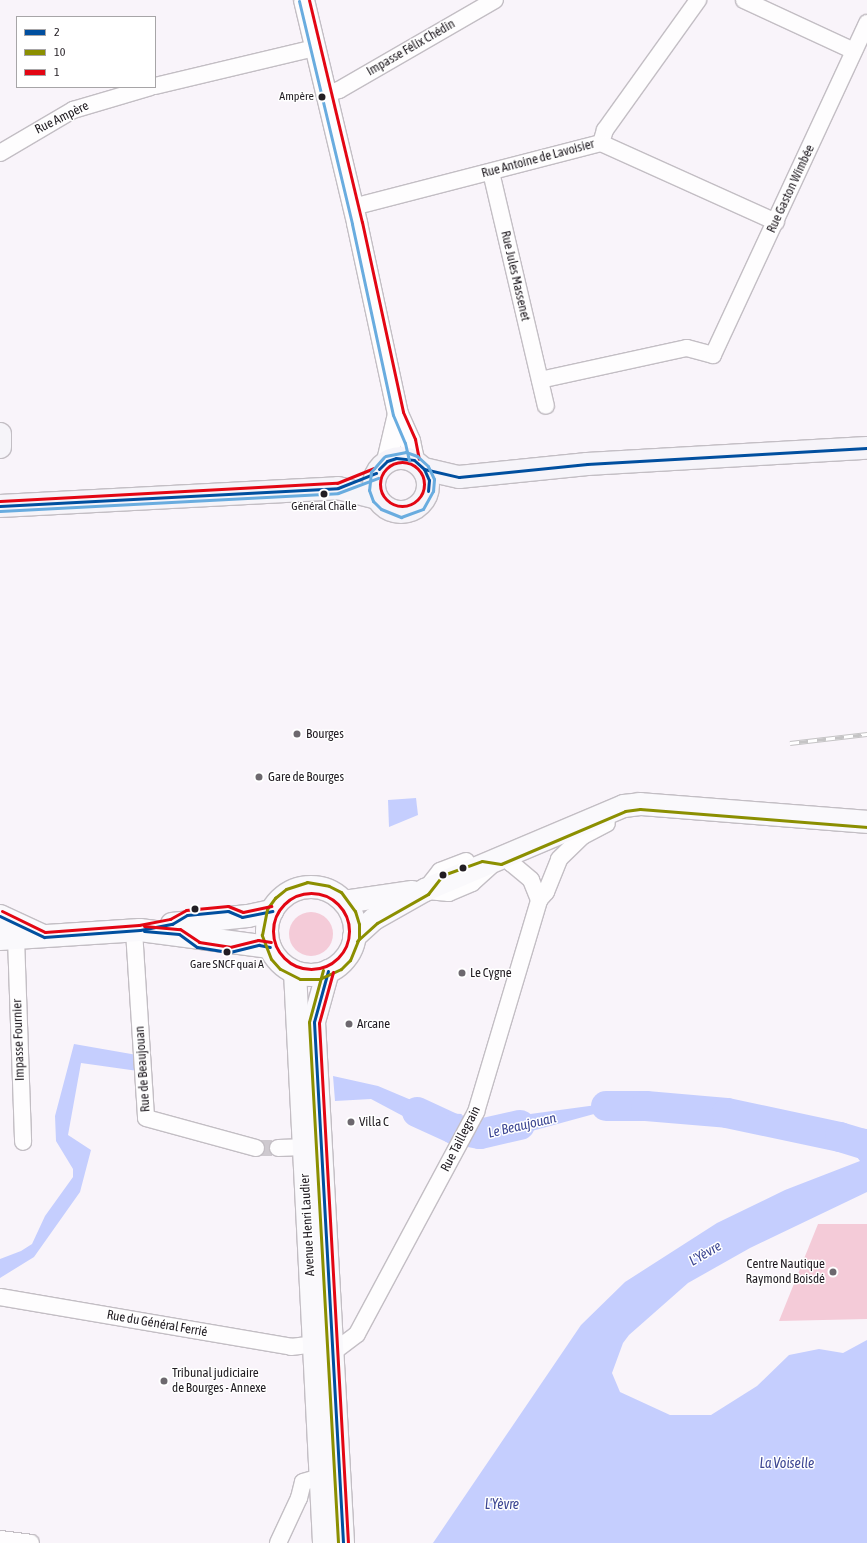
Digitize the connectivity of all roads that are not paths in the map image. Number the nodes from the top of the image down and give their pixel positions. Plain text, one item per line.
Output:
1 (304, 0) edge
2 (496, 0) edge
3 (698, 0) edge
4 (744, 0) edge
5 (867, 23) edge
6 (314, 48) junction
7 (854, 51) junction
8 (156, 86) edge
9 (148, 88) edge
10 (326, 94) junction
11 (601, 143) junction
12 (0, 153) edge
13 (491, 172) junction
14 (353, 207) junction
15 (776, 222) junction
16 (540, 380) junction
17 (546, 406) dead end
18 (398, 414) junction
19 (0, 434) edge
20 (0, 447) edge
21 (867, 448) edge
22 (419, 465) junction
23 (382, 467) junction
24 (459, 477) junction
25 (338, 488) junction
26 (428, 491) junction
27 (377, 498) junction
28 (0, 506) edge
29 (681, 807) junction
30 (867, 822) edge
31 (503, 857) junction
32 (425, 890) junction
33 (539, 900) junction
34 (344, 902) junction
35 (272, 911) junction
36 (0, 916) edge
37 (176, 929) junction
38 (137, 930) junction
39 (44, 937) junction
40 (354, 937) junction
41 (8, 939) edge
42 (264, 946) junction
43 (328, 971) junction
44 (295, 972) junction
45 (23, 1142) dead end
46 (303, 1147) junction
47 (256, 1148) tunnel mouth
48 (278, 1148) tunnel mouth
49 (0, 1297) edge
50 (323, 1348) junction
51 (321, 1477) junction
52 (0, 1539) edge
53 (31, 1543) edge
54 (278, 1543) edge
55 (324, 1543) edge
56 (343, 1543) edge

1 - 6 street
2 - 10 street, Impasse Félix Chédin
3 - 11 street, Rue Antoine de Lavoisier
4 - 7 street
5 - 7 street, Rue Gaston Wimbée
6 - 8 street
6 - 10 street
7 - 15 street, Rue Gaston Wimbée
9 - 12 street, Rue Ampère
10 - 14 street
11 - 13 street, Rue Antoine de Lavoisier
11 - 15 street
13 - 14 street, Rue Antoine de Lavoisier
13 - 16 street, Rue Jules Massenet
14 - 18 street
15 - 16 street, Rue Gaston Wimbée
16 - 17 street, Rue Jules Massenet
18 - 22 street
18 - 23 street
19 - 20 main road
21 - 24 main road
22 - 23 main road
22 - 24 main road
22 - 26 main road
23 - 25 main road
23 - 27 main road
24 - 26 main road
25 - 27 main road
25 - 28 main road
26 - 27 main road
29 - 30 main road
29 - 31 main road
29 - 33 street, Rue Taillegrain
31 - 32 main road
31 - 33 street
32 - 34 main road
32 - 40 main road
33 - 50 street, Rue Taillegrain
34 - 35 main road
34 - 40 main road
35 - 37 main road
35 - 42 main road
36 - 39 main road
37 - 38 main road
37 - 42 main road
38 - 39 main road
38 - 47 street, Rue de Beaujouan
39 - 41 main road
40 - 43 main road
41 - 45 street, Impasse Fournier
42 - 44 main road
43 - 44 main road
43 - 50 main road, Avenue Henri Laudier
44 - 46 main road, Avenue Henri Laudier
46 - 48 street
46 - 50 main road, Avenue Henri Laudier
49 - 50 street, Rue du Général Ferrié
50 - 51 main road, Avenue Henri Laudier
50 - 56 main road, Avenue Henri Laudier
51 - 54 street
51 - 55 main road, Avenue Henri Laudier
52 - 53 street

